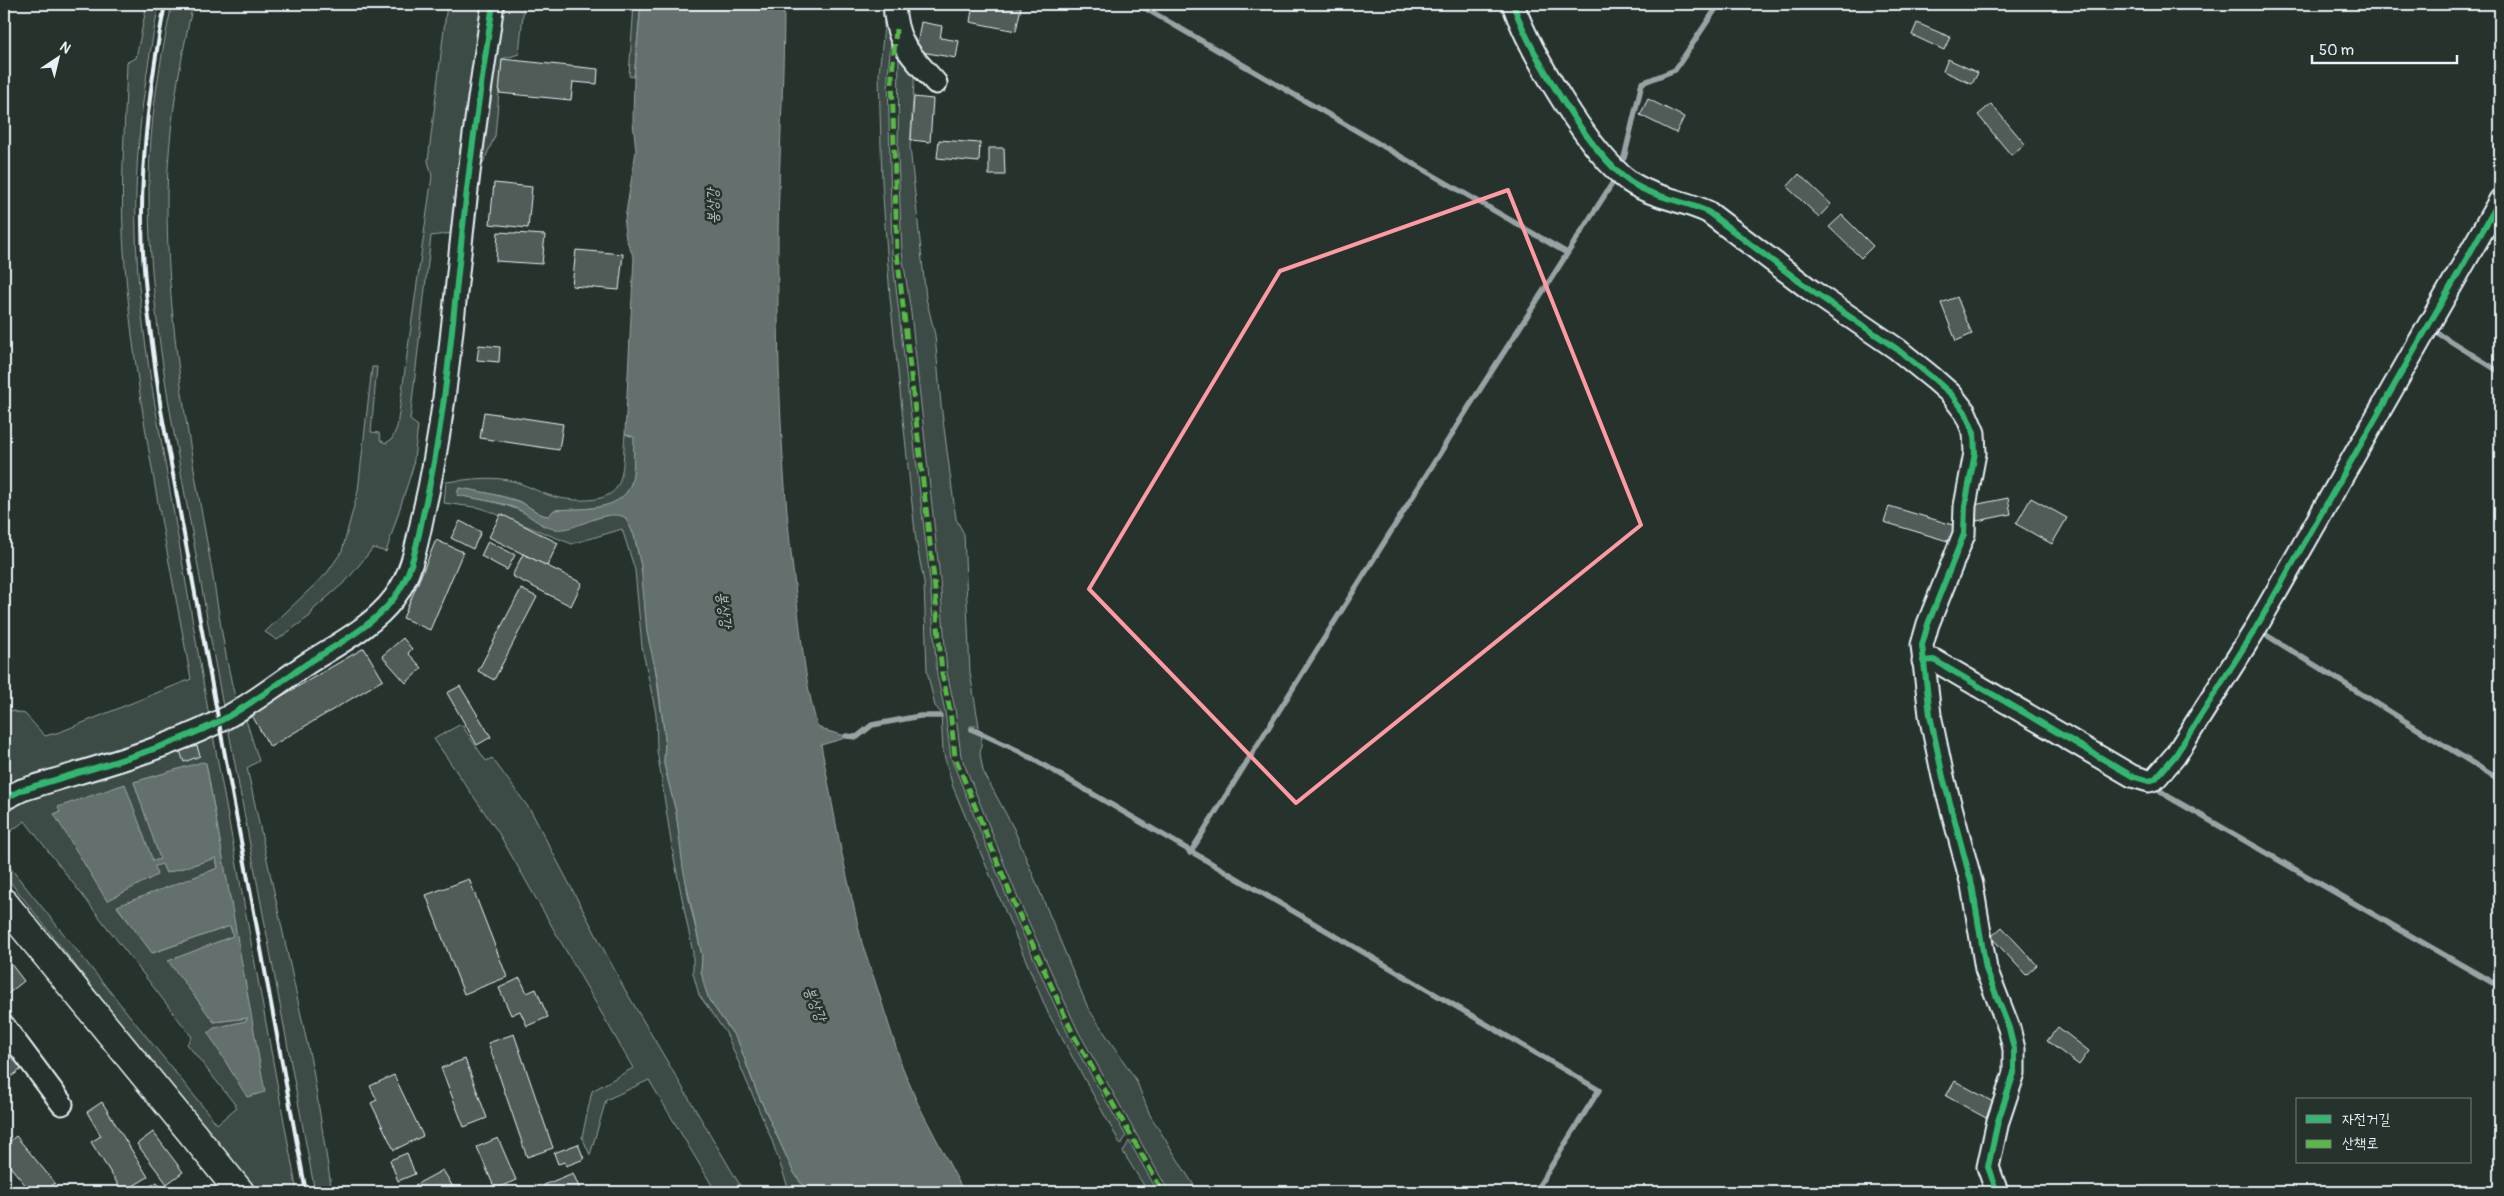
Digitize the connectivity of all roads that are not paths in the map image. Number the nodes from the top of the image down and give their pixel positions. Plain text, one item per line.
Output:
1 (493, 4) edge
2 (894, 4) edge
3 (1513, 4) edge
4 (936, 84) dead end
5 (2500, 200) edge
6 (1923, 661) junction
7 (4, 799) edge
8 (4, 903) edge
9 (4, 1026) edge
10 (62, 1104) dead end
11 (240, 1192) edge
12 (1997, 1192) edge

1 - 7 street
2 - 4 street
3 - 6 street
5 - 6 street
6 - 12 street
8 - 11 main road
9 - 10 street

